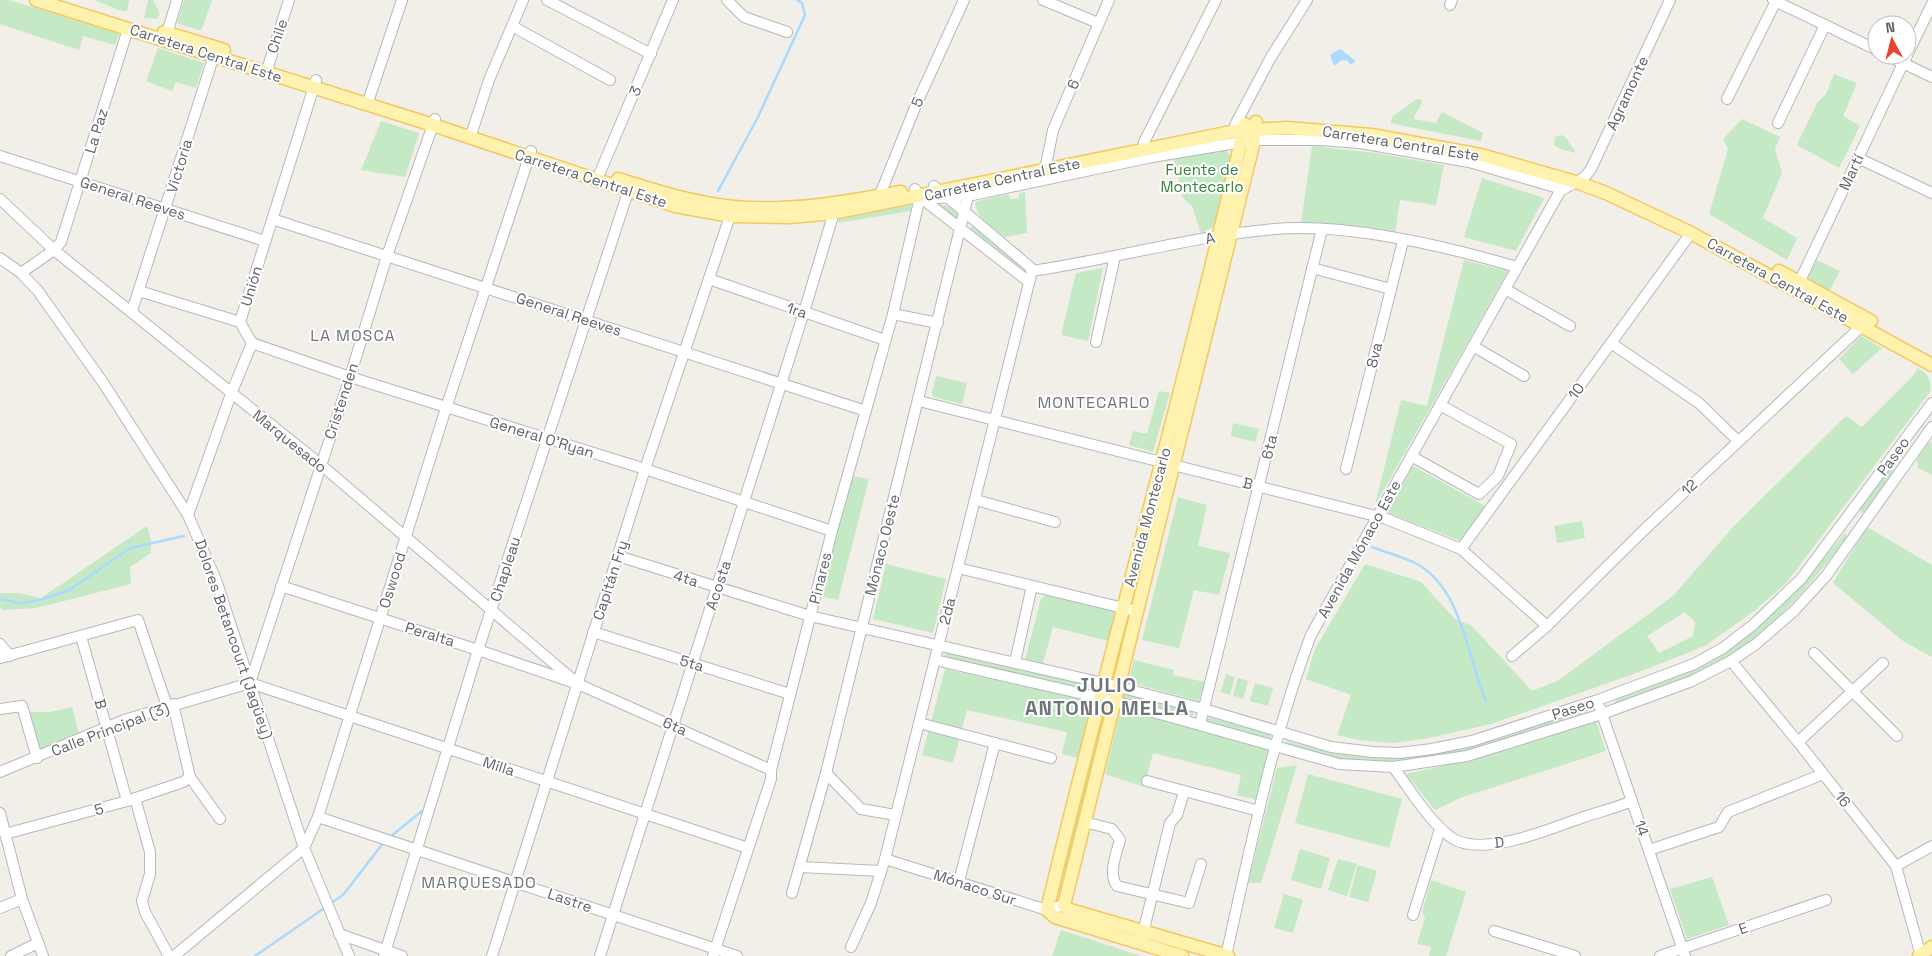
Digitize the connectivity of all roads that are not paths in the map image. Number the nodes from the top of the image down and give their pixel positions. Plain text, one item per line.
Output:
1 (36, 0) edge
2 (70, 0) edge
3 (177, 0) edge
4 (289, 0) edge
5 (402, 0) edge
6 (524, 0) edge
7 (547, 0) edge
8 (673, 0) edge
9 (727, 0) edge
10 (964, 0) edge
11 (1043, 0) edge
12 (1109, 0) edge
13 (1216, 0) edge
14 (1307, 0) edge
15 (1670, 0) edge
16 (1774, 1) edge
17 (1932, 4) edge
18 (1098, 23) junction
19 (1825, 25) junction
20 (512, 26) junction
21 (128, 29) junction
22 (167, 32) junction
23 (787, 32) dead end
24 (1917, 35) edge
25 (1867, 45) edge
26 (215, 52) junction
27 (651, 54) junction
28 (1903, 65) edge
29 (1916, 65) edge
30 (267, 69) junction
31 (1932, 77) edge
32 (610, 80) dead end
33 (315, 84) junction
34 (1727, 99) dead end
35 (368, 102) junction
36 (434, 122) junction
37 (1778, 123) dead end
38 (1247, 130) junction
39 (471, 134) junction
40 (1144, 146) junction
41 (530, 154) junction
42 (0, 156) edge
43 (1858, 158) junction
44 (1045, 166) junction
45 (598, 178) junction
46 (1582, 180) junction
47 (80, 182) junction
48 (630, 188) junction
49 (1562, 189) junction
50 (942, 192) junction
51 (1932, 193) edge
52 (920, 195) junction
53 (968, 196) junction
54 (0, 199) edge
55 (878, 200) junction
56 (166, 209) junction
57 (833, 209) junction
58 (732, 211) junction
59 (965, 211) junction
60 (272, 219) junction
61 (961, 228) junction
62 (1322, 229) junction
63 (1691, 233) junction
64 (1230, 234) junction
65 (1217, 236) junction
66 (265, 241) junction
67 (1403, 241) junction
68 (54, 250) junction
69 (386, 256) junction
70 (1115, 256) junction
71 (0, 258) edge
72 (1517, 267) junction
73 (1312, 268) junction
74 (1032, 271) junction
75 (21, 273) junction
76 (709, 279) junction
77 (1030, 282) junction
78 (485, 286) junction
79 (1797, 286) junction
80 (1390, 288) junction
81 (1505, 289) junction
82 (139, 291) junction
83 (132, 312) junction
84 (804, 312) junction
85 (893, 314) junction
86 (586, 319) junction
87 (240, 322) junction
88 (938, 323) junction
89 (1865, 323) junction
90 (1570, 326) dead end
91 (885, 340) junction
92 (1096, 342) dead end
93 (252, 343) junction
94 (1611, 343) junction
95 (1473, 346) junction
96 (684, 352) junction
97 (1932, 356) edge
98 (1932, 365) edge
99 (1524, 376) dead end
100 (350, 377) junction
101 (780, 384) junction
102 (231, 394) junction
103 (919, 401) junction
104 (1932, 403) edge
105 (1440, 405) junction
106 (446, 408) junction
107 (866, 411) junction
108 (996, 421) junction
109 (1932, 427) edge
110 (547, 438) junction
111 (1738, 442) junction
112 (1411, 456) junction
113 (320, 464) junction
114 (1168, 464) junction
115 (645, 469) junction
116 (1346, 469) dead end
117 (1498, 476) junction
118 (1512, 478) junction
119 (1260, 486) junction
120 (976, 500) junction
121 (744, 504) junction
122 (188, 515) junction
123 (1378, 516) junction
124 (1846, 521) junction
125 (1055, 522) dead end
126 (1861, 529) junction
127 (832, 532) junction
128 (405, 537) junction
129 (1461, 549) junction
130 (618, 556) junction
131 (958, 568) junction
132 (281, 586) junction
133 (1032, 586) junction
134 (717, 588) junction
135 (1130, 610) junction
136 (491, 612) junction
137 (810, 616) junction
138 (379, 619) junction
139 (1547, 626) junction
140 (860, 627) junction
141 (594, 632) junction
142 (81, 636) junction
143 (0, 644) edge
144 (939, 646) junction
145 (478, 650) junction
146 (1814, 653) dead end
147 (1512, 656) dead end
148 (5, 657) edge
149 (935, 660) junction
150 (1731, 661) junction
151 (1015, 662) junction
152 (1883, 662) dead end
153 (693, 664) junction
154 (250, 683) junction
155 (1103, 683) junction
156 (578, 684) junction
157 (1117, 687) junction
158 (1852, 692) junction
159 (790, 694) junction
160 (1099, 698) junction
161 (1598, 700) junction
162 (1114, 701) junction
163 (170, 705) junction
164 (1204, 709) junction
165 (0, 710) edge
166 (1602, 714) junction
167 (348, 717) junction
168 (919, 723) junction
169 (1200, 724) junction
170 (674, 726) junction
171 (108, 729) junction
172 (1281, 732) junction
173 (1897, 736) dead end
174 (1798, 742) junction
175 (995, 743) junction
176 (1276, 747) junction
177 (449, 750) junction
178 (37, 758) junction
179 (1051, 758) dead end
180 (1393, 767) junction
181 (771, 770) junction
182 (0, 772) edge
183 (826, 773) junction
184 (1823, 774) junction
185 (190, 777) junction
186 (1147, 781) dead end
187 (546, 782) junction
188 (1184, 792) junction
189 (131, 800) junction
190 (1632, 801) junction
191 (1259, 811) junction
192 (0, 813) edge
193 (645, 815) junction
194 (895, 815) junction
195 (318, 817) junction
196 (220, 820) dead end
197 (1084, 822) junction
198 (1440, 829) junction
199 (5, 834) junction
200 (1932, 846) edge
201 (304, 848) junction
202 (748, 848) junction
203 (1649, 850) junction
204 (416, 851) junction
205 (885, 859) junction
206 (1201, 864) dead end
207 (800, 866) junction
208 (1896, 866) junction
209 (881, 871) junction
210 (960, 881) junction
211 (516, 882) junction
212 (792, 893) dead end
213 (1152, 896) junction
214 (22, 899) junction
215 (1826, 900) dead end
216 (1064, 905) junction
217 (0, 908) edge
218 (1047, 910) junction
219 (613, 915) junction
220 (1412, 915) dead end
221 (1494, 931) dead end
222 (339, 934) junction
223 (1142, 937) junction
224 (38, 943) junction
225 (851, 947) dead end
226 (1932, 947) edge
227 (714, 952) edge
228 (1684, 952) edge
229 (385, 953) edge
230 (11, 956) edge
231 (43, 956) edge
232 (168, 956) edge
233 (174, 956) edge
234 (349, 956) edge
235 (402, 956) edge
236 (492, 956) edge
237 (600, 956) edge
238 (737, 956) edge
239 (1182, 956) edge
240 (1227, 956) edge
241 (1574, 956) edge
242 (1660, 956) edge
243 (1920, 956) edge

1 - 21 main road, Carretera Central Este
2 - 22 main road, Carretera Central Este
3 - 22 street
4 - 30 street, Chile
5 - 35 street
6 - 20 street
7 - 27 street
8 - 27 street, 3
9 - 23 street
10 - 55 street, 5
11 - 18 street
12 - 18 street, 6
13 - 40 street
14 - 38 street
15 - 46 street, Agramonte
16 - 19 street
16 - 34 street
17 - 24 street, Martí
18 - 44 street, 6
19 - 25 street
19 - 37 street
20 - 32 street
20 - 39 street
21 - 22 main road, Carretera Central Este
21 - 47 street, La Paz
22 - 26 main road, Carretera Central Este
26 - 30 main road, Carretera Central Este
26 - 56 street, Victoria
27 - 45 street, 3
28 - 43 street, Martí
29 - 31 street
30 - 33 main road, Carretera Central Este
33 - 35 main road, Carretera Central Este
33 - 60 street, Unión
35 - 36 main road, Carretera Central Este
36 - 39 main road, Carretera Central Este
36 - 69 street, Cristenden
38 - 40 main road, Carretera Central Este
38 - 46 main road, Carretera Central Este
38 - 49 street
38 - 53 street
38 - 64 main road, Avenida Montecarlo
38 - 65 main road, Avenida Montecarlo
39 - 41 main road, Carretera Central Este
40 - 44 main road, Carretera Central Este
41 - 45 main road, Carretera Central Este
41 - 78 street, Oswood
42 - 47 street, General Reeves
43 - 51 street
43 - 79 street, Martí
44 - 50 main road, Carretera Central Este
45 - 48 main road, Carretera Central Este
46 - 49 street
46 - 63 main road, Carretera Central Este
46 - 79 main road, Carretera Central Este
47 - 56 street, General Reeves
47 - 68 street, La Paz
48 - 58 main road, Carretera Central Este
48 - 86 street, Chapleau
49 - 72 street, Avenida Mónaco Este
50 - 52 main road, Carretera Central Este
50 - 53 street
50 - 59 street
52 - 55 main road, Carretera Central Este
52 - 61 street
52 - 85 street, Pinares
53 - 59 street, Mónaco Oeste
54 - 68 street, Marquesado
55 - 57 main road, Carretera Central Este
56 - 66 street, General Reeves
56 - 82 street, Victoria
57 - 58 main road, Carretera Central Este
57 - 84 street, Acosta
58 - 76 street, Capitán Fry
59 - 61 street, Mónaco Oeste
59 - 74 street
60 - 66 street, Unión
60 - 69 street, General Reeves
61 - 77 street
61 - 88 street, Mónaco Oeste
62 - 64 street, A
62 - 67 street, A
62 - 73 street, 6ta
63 - 79 main road, Carretera Central Este
63 - 94 street, 10
64 - 65 street, A
64 - 114 main road, Avenida Montecarlo
65 - 70 street, A
65 - 114 main road, Avenida Montecarlo
66 - 87 street, Unión
67 - 72 street, A
67 - 80 street, 8va
68 - 75 street, La Paz
68 - 83 street, Marquesado
69 - 78 street, General Reeves
69 - 100 street, Cristenden
70 - 74 street, A
70 - 92 street
71 - 75 street, Dolores Betancourt (Jagüey)
72 - 81 street, Avenida Mónaco Este
73 - 80 street
73 - 119 street, 6ta
74 - 77 street, 2da
75 - 122 street, Dolores Betancourt (Jagüey)
76 - 84 street, 1ra
76 - 96 street, Capitán Fry
77 - 108 street, 2da
78 - 86 street, General Reeves
78 - 106 street, Oswood
79 - 89 main road, Carretera Central Este
80 - 116 street, 8va
81 - 90 street
81 - 95 street, Avenida Mónaco Este
82 - 83 street, Victoria
82 - 87 street
83 - 102 street, Marquesado
84 - 91 street, 1ra
84 - 101 street, Acosta
85 - 88 street
85 - 91 street, Pinares
86 - 96 street, General Reeves
86 - 110 street, Chapleau
87 - 93 street, Unión
88 - 103 street, Mónaco Oeste
89 - 97 main road, Carretera Central Este
89 - 98 main road, Carretera Central Este
89 - 111 street, 12
91 - 107 street, Pinares
93 - 100 street, General O'Ryan
93 - 102 street
94 - 111 street
94 - 118 street, 10
95 - 99 street
95 - 105 street, Avenida Mónaco Este
96 - 101 street, General Reeves
96 - 115 street, Capitán Fry
100 - 106 street, General O'Ryan
100 - 113 street, Cristenden
101 - 107 street, General Reeves
101 - 121 street, Acosta
102 - 113 street, Marquesado
102 - 122 street
103 - 108 street, B
103 - 140 street, Mónaco Oeste
104 - 124 street, Paseo
105 - 112 street, Avenida Mónaco Este
105 - 117 street
106 - 110 street, General O'Ryan
106 - 128 street, Oswood
107 - 127 street, Pinares
108 - 114 street, B
108 - 120 street, 2da
109 - 126 street, Paseo
110 - 115 street, General O'Ryan
110 - 136 street, Chapleau
111 - 139 street, 12
112 - 117 street
112 - 123 street, Avenida Mónaco Este
113 - 128 street, Marquesado
113 - 132 street, Cristenden
114 - 119 street, B
114 - 135 main road, Avenida Montecarlo
115 - 121 street, General O'Ryan
115 - 130 street, Capitán Fry
117 - 118 street
118 - 129 street, 10
119 - 123 street, B
119 - 164 street, 6ta
120 - 125 street
120 - 131 street, 2da
121 - 127 street, General O'Ryan
121 - 134 street, Acosta
122 - 154 street, Dolores Betancourt (Jagüey)
123 - 129 street, B
123 - 172 street, Avenida Mónaco Este
124 - 126 street
124 - 161 street, Paseo
126 - 150 street, Paseo
127 - 137 street, Pinares
128 - 136 street, Marquesado
128 - 138 street, Oswood
129 - 139 street, B
130 - 134 street, 4ta
130 - 141 street, Capitán Fry
131 - 133 street
131 - 144 street, 2da
132 - 138 street, Peralta
132 - 154 street, Cristenden
133 - 135 street
133 - 151 street
134 - 137 street, 4ta
134 - 153 street, Acosta
135 - 155 main road, Avenida Montecarlo
135 - 157 main road, Avenida Montecarlo
136 - 145 street, Chapleau
136 - 156 street, Marquesado
137 - 140 street, 4ta
137 - 159 street, Pinares
138 - 145 street, Peralta
138 - 167 street, Oswood
139 - 147 street, 12
140 - 144 street, 4ta
140 - 183 street, Mónaco Oeste
141 - 153 street, 5ta
141 - 156 street, Capitán Fry
142 - 148 street
142 - 163 street
142 - 171 street, B
143 - 148 street
144 - 149 street, 2da
144 - 151 street, Paseo
145 - 156 street, Peralta
145 - 177 street, Chapleau
146 - 158 street
149 - 160 street, Paseo
149 - 168 street, 2da
150 - 166 street, Paseo
150 - 174 street, 16
151 - 155 street, Paseo
152 - 158 street
153 - 159 street, 5ta
153 - 170 street, Acosta
154 - 163 street, Calle Principal (3)
154 - 167 street, Milla
154 - 201 street, Dolores Betancourt (Jagüey)
155 - 157 street, Paseo
155 - 160 main road, Avenida Montecarlo
156 - 170 street, 6ta
156 - 187 street, Capitán Fry
157 - 162 main road, Avenida Montecarlo
157 - 164 street, Paseo
158 - 173 street
158 - 174 street
159 - 181 street, Pinares
160 - 162 street, Paseo
160 - 218 main road, Avenida Montecarlo
161 - 166 street, 14
161 - 172 street, Paseo
162 - 169 street, Paseo
162 - 197 main road, Avenida Montecarlo
163 - 171 street, Calle Principal (3)
163 - 185 street
164 - 169 street, 6ta
164 - 172 street, Paseo
165 - 178 street
166 - 180 street, Paseo
166 - 190 street, 14
167 - 177 street, Milla
167 - 195 street, Oswood
168 - 175 street
168 - 194 street, 2da
169 - 176 street, Paseo
170 - 181 street, 6ta
170 - 193 street, Acosta
171 - 178 street, Calle Principal (3)
171 - 189 street, B
172 - 176 street, Avenida Mónaco Este
174 - 184 street, 16
175 - 179 street
175 - 210 street
176 - 180 street, Paseo
176 - 191 street, Avenida Mónaco Este
177 - 187 street, Milla
177 - 204 street, Chapleau
178 - 182 street, Calle Principal (3)
180 - 198 street, D
181 - 202 street, Pinares
183 - 194 street
183 - 207 street, Mónaco Oeste
184 - 203 street
184 - 208 street, 16
185 - 189 street, 5
185 - 196 street
186 - 188 street
187 - 193 street, Milla
187 - 211 street, Capitán Fry
188 - 191 street
188 - 213 street
189 - 199 street, 5
189 - 232 street, B
190 - 198 street, D
190 - 203 street, 14
191 - 240 street, Avenida Mónaco Este
192 - 199 street
193 - 202 street, Milla
193 - 219 street, Acosta
194 - 205 street, 2da
195 - 201 street, Oswood
195 - 204 street, Lastre
197 - 213 street
197 - 216 main road, Avenida Montecarlo
198 - 220 street
199 - 214 street
200 - 208 street
201 - 222 street, Dolores Betancourt (Jagüey)
201 - 233 street, Oswood
202 - 227 street, Pinares
203 - 228 street, 14
204 - 211 street, Lastre
204 - 229 street, Chapleau
205 - 209 street, 2da
205 - 210 street, Mónaco Sur
206 - 213 street
207 - 209 street
207 - 212 street, Mónaco Oeste
208 - 243 street, 16
209 - 225 street, 2da
210 - 218 street, Mónaco Sur
211 - 219 street, Lastre
211 - 236 street, Capitán Fry
213 - 223 street
214 - 217 street
214 - 224 street
215 - 228 street, E
216 - 218 street
216 - 223 main road
218 - 223 main road
219 - 227 street, Lastre
219 - 237 street, Acosta
221 - 241 street
222 - 229 street
222 - 234 street, Dolores Betancourt (Jagüey)
223 - 239 main road
223 - 240 main road
224 - 230 street
224 - 231 street
226 - 243 main road
227 - 238 street, Lastre
228 - 242 street, E
229 - 235 street

